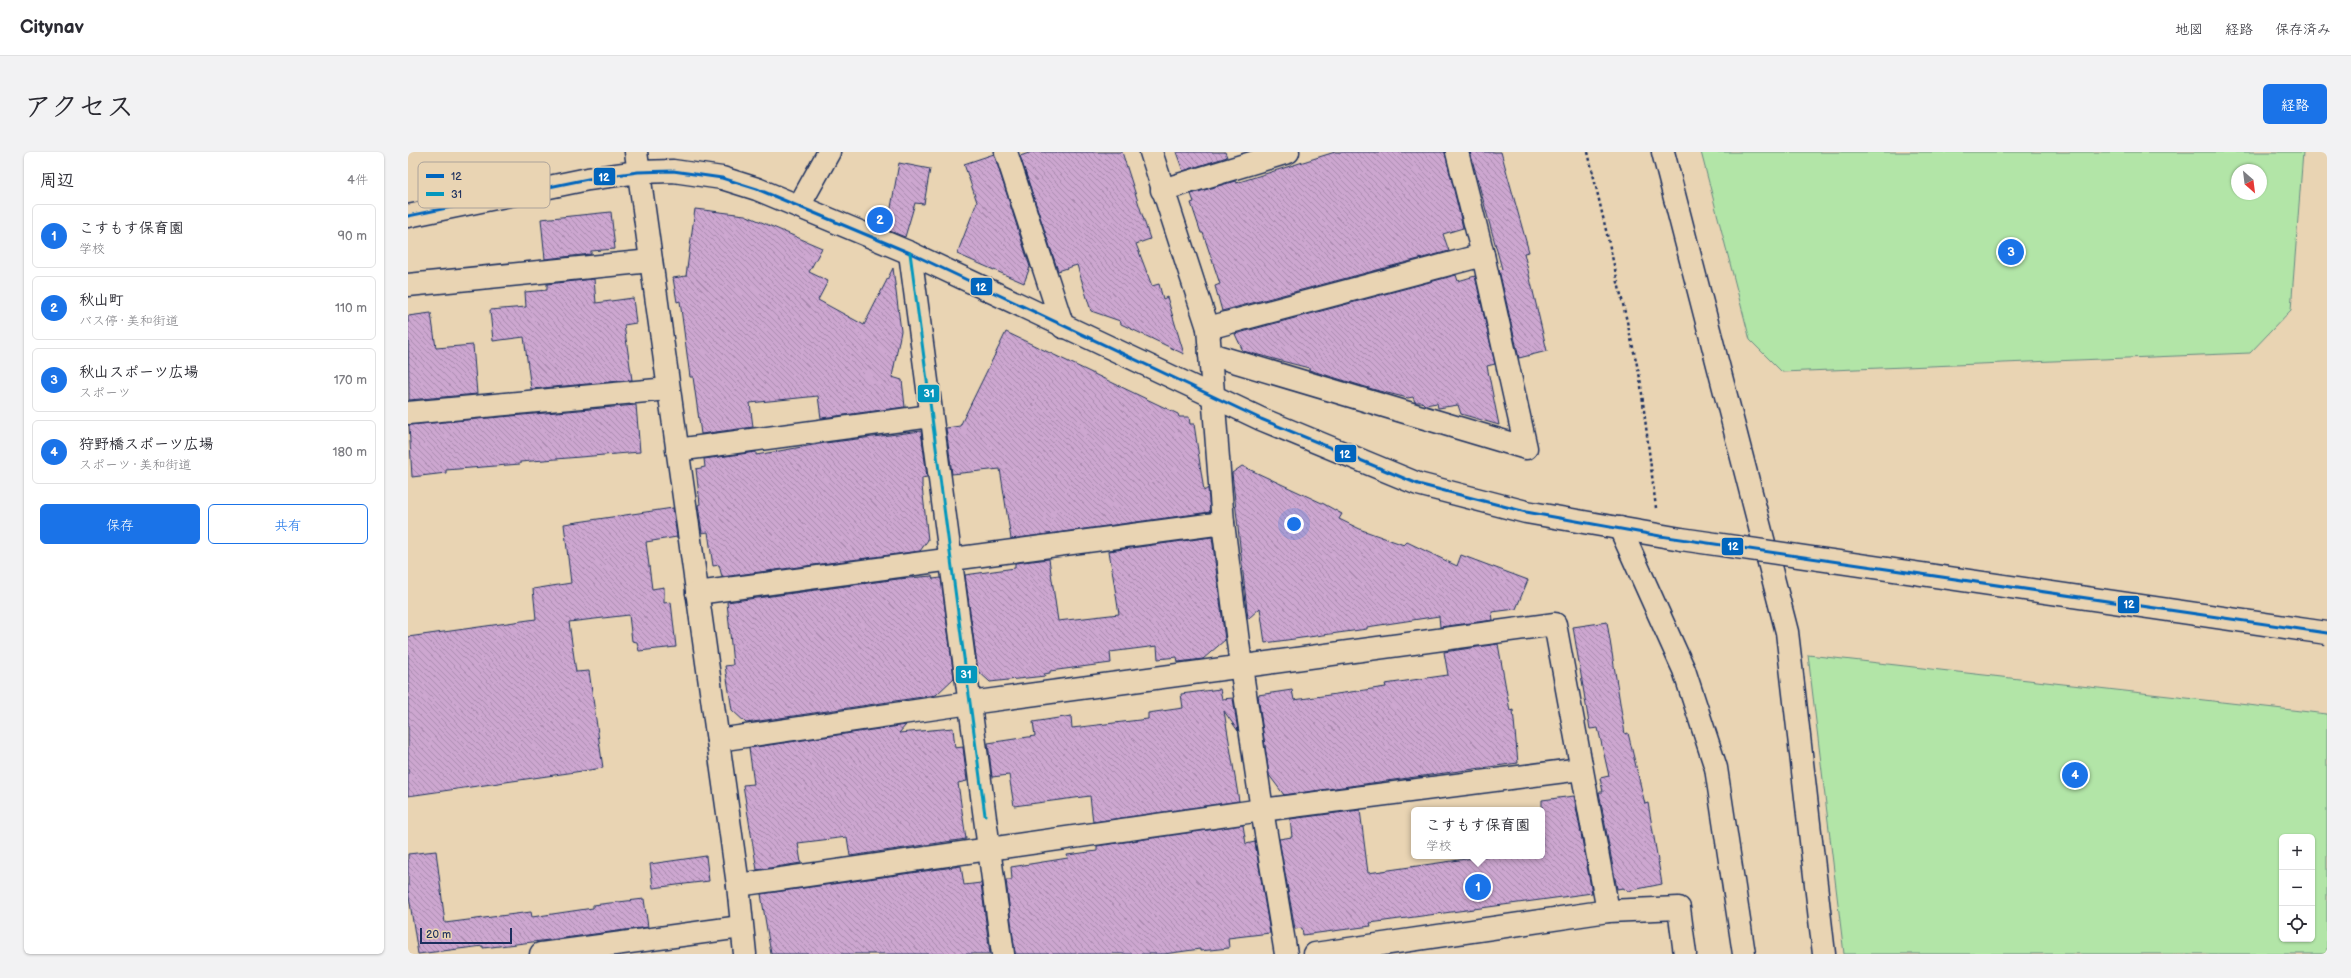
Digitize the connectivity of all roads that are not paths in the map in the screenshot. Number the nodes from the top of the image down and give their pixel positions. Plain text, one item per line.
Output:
1 (829, 152) edge
2 (1006, 152) edge
3 (1151, 152) edge
4 (1288, 152) edge
5 (1457, 152) edge
6 (1663, 152) edge
7 (637, 162) edge
8 (550, 188) edge
9 (1162, 190) junction
10 (799, 206) junction
11 (448, 208) edge
12 (408, 216) edge
13 (910, 253) junction
14 (1483, 255) junction
15 (651, 260) junction
16 (408, 285) edge
17 (1063, 327) junction
18 (1208, 328) junction
19 (1210, 354) junction
20 (668, 389) junction
21 (1212, 395) junction
22 (408, 412) edge
23 (932, 416) junction
24 (677, 450) junction
25 (1223, 523) junction
26 (1620, 528) junction
27 (951, 559) junction
28 (697, 593) junction
29 (2327, 633) edge
30 (1241, 666) junction
31 (970, 703) junction
32 (718, 740) junction
33 (1581, 769) junction
34 (1262, 810) junction
35 (989, 850) junction
36 (738, 886) junction
37 (1608, 911) junction
38 (741, 927) junction
39 (541, 954) edge
40 (745, 954) edge
41 (1002, 954) edge
42 (1286, 954) edge
43 (1315, 954) edge
44 (1685, 954) edge
45 (1744, 954) edge
46 (1824, 954) edge

1 - 10 street
2 - 17 street
3 - 9 street
4 - 9 street
5 - 14 street
6 - 46 street
7 - 8 street
7 - 10 street
7 - 15 street
9 - 18 street
10 - 13 street
11 - 12 street
13 - 17 street
13 - 23 street
14 - 18 street
14 - 19 street
15 - 16 street
15 - 20 street
17 - 21 street
18 - 19 street
19 - 21 street
20 - 22 street
20 - 24 street
21 - 25 street
21 - 26 street
23 - 24 street
23 - 27 street
24 - 28 street
25 - 27 street
25 - 30 street
26 - 29 street, bridge
26 - 45 street
27 - 28 street
27 - 31 street
28 - 32 street
30 - 31 street
30 - 33 street
30 - 34 street
31 - 32 street
31 - 35 street
32 - 36 street
33 - 34 street
33 - 37 street
34 - 35 street
34 - 42 street
35 - 36 street
35 - 41 street
36 - 38 street
37 - 43 street
37 - 44 street
38 - 39 street
38 - 40 street

